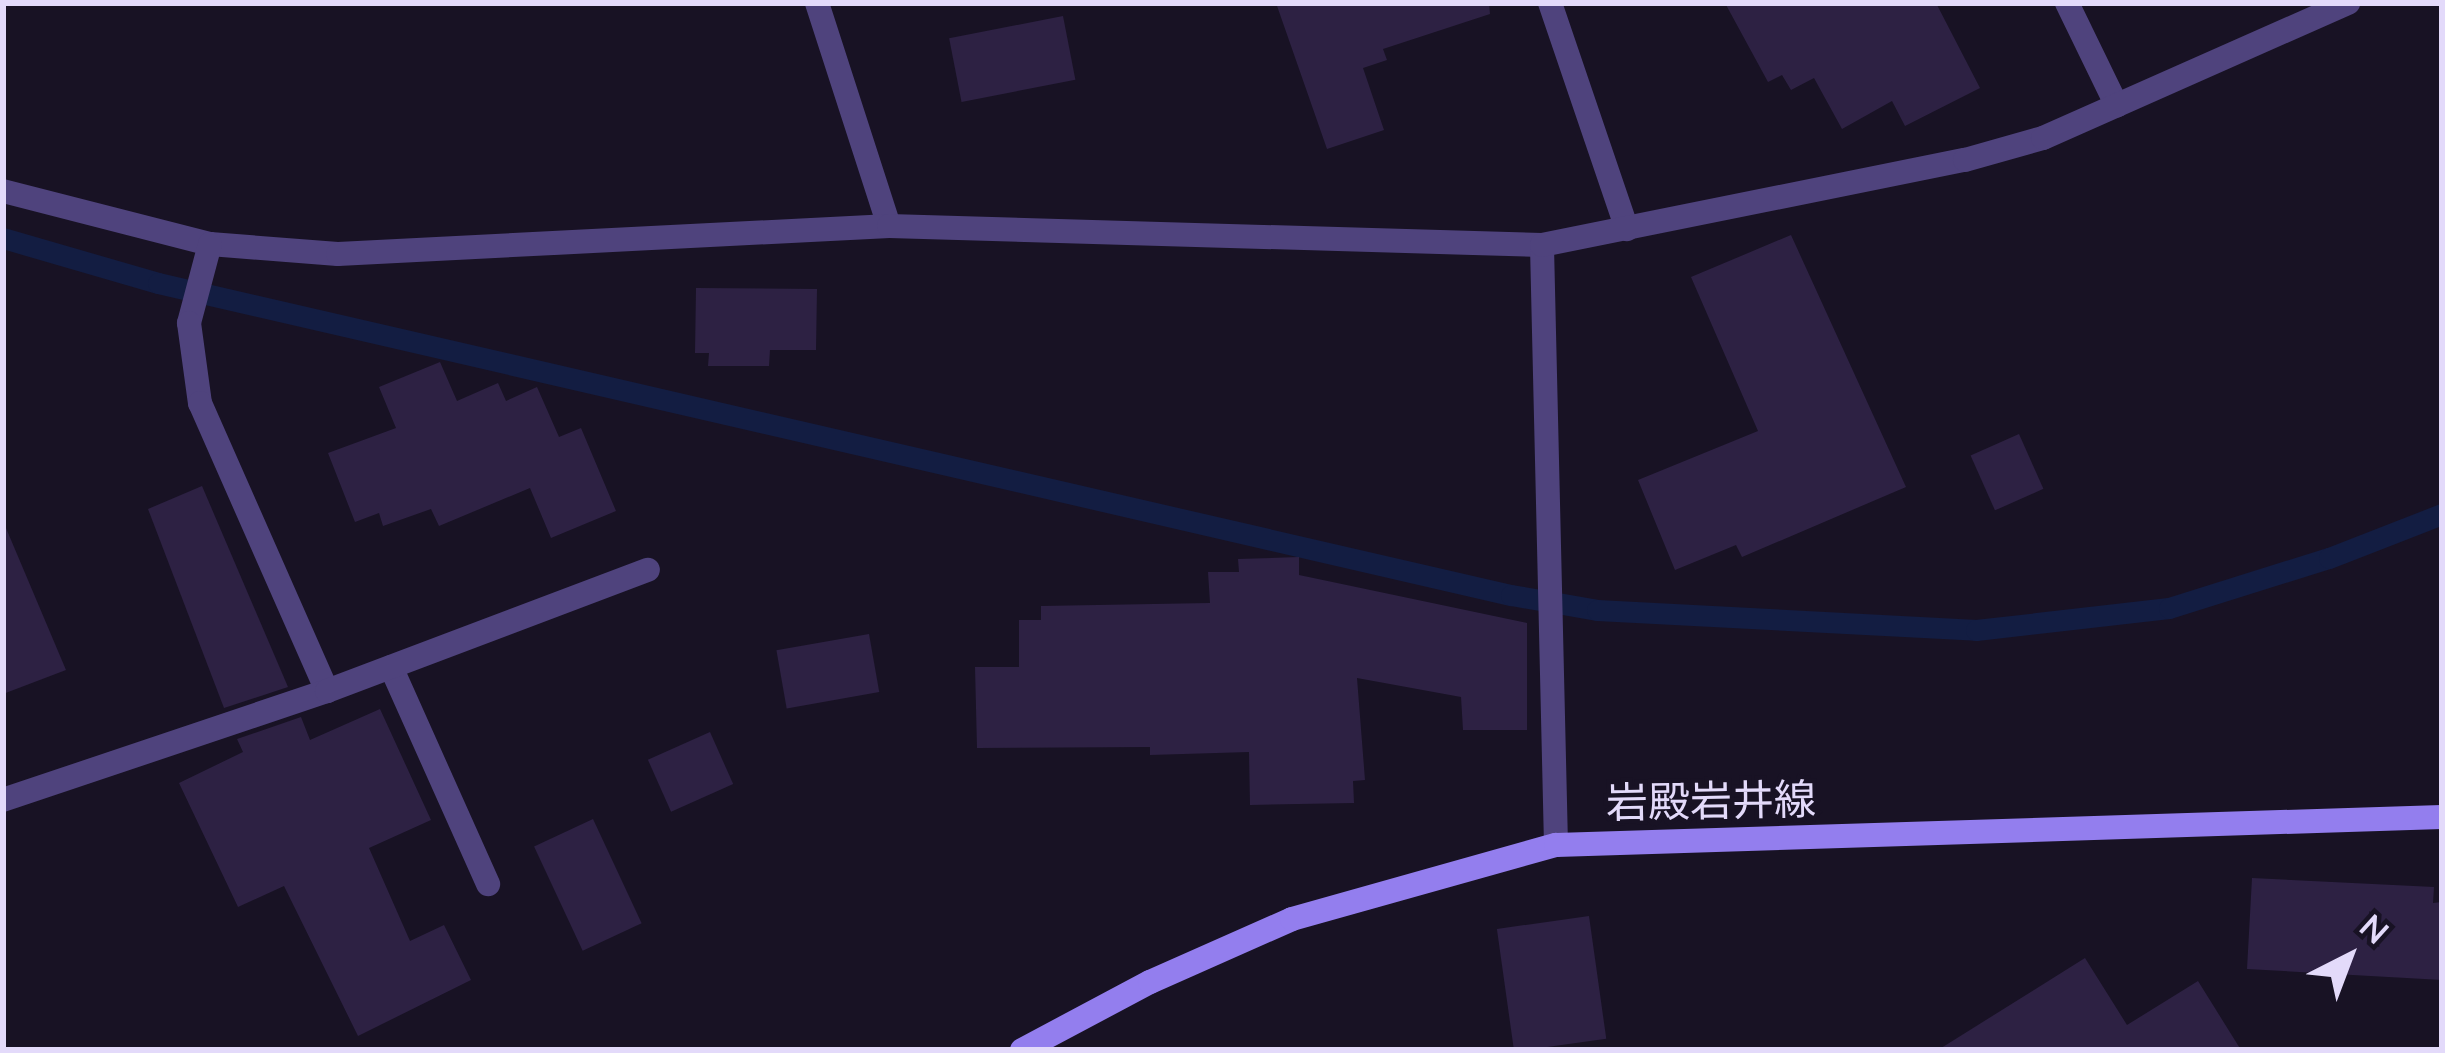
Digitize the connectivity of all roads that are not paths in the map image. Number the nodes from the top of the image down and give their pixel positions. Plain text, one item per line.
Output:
1 (817, 3) edge
2 (1550, 3) edge
3 (2067, 3) edge
4 (2348, 3) edge
5 (2117, 106) junction
6 (3, 191) edge
7 (889, 226) junction
8 (1627, 229) junction
9 (210, 244) junction
10 (1542, 245) junction
11 (649, 570) dead end
12 (391, 667) junction
13 (327, 691) junction
14 (3, 800) edge
15 (2442, 817) edge
16 (1556, 845) junction
17 (488, 884) dead end
18 (1022, 1050) edge

1 - 7 street
2 - 8 street
3 - 5 street
4 - 5 street
5 - 8 street
6 - 9 street
7 - 9 street
7 - 10 street
8 - 10 street
9 - 13 street
10 - 16 street
11 - 12 street
12 - 13 street
12 - 17 street
13 - 14 street
15 - 16 main road, 岩殿岩井線
16 - 18 main road, 岩殿岩井線

